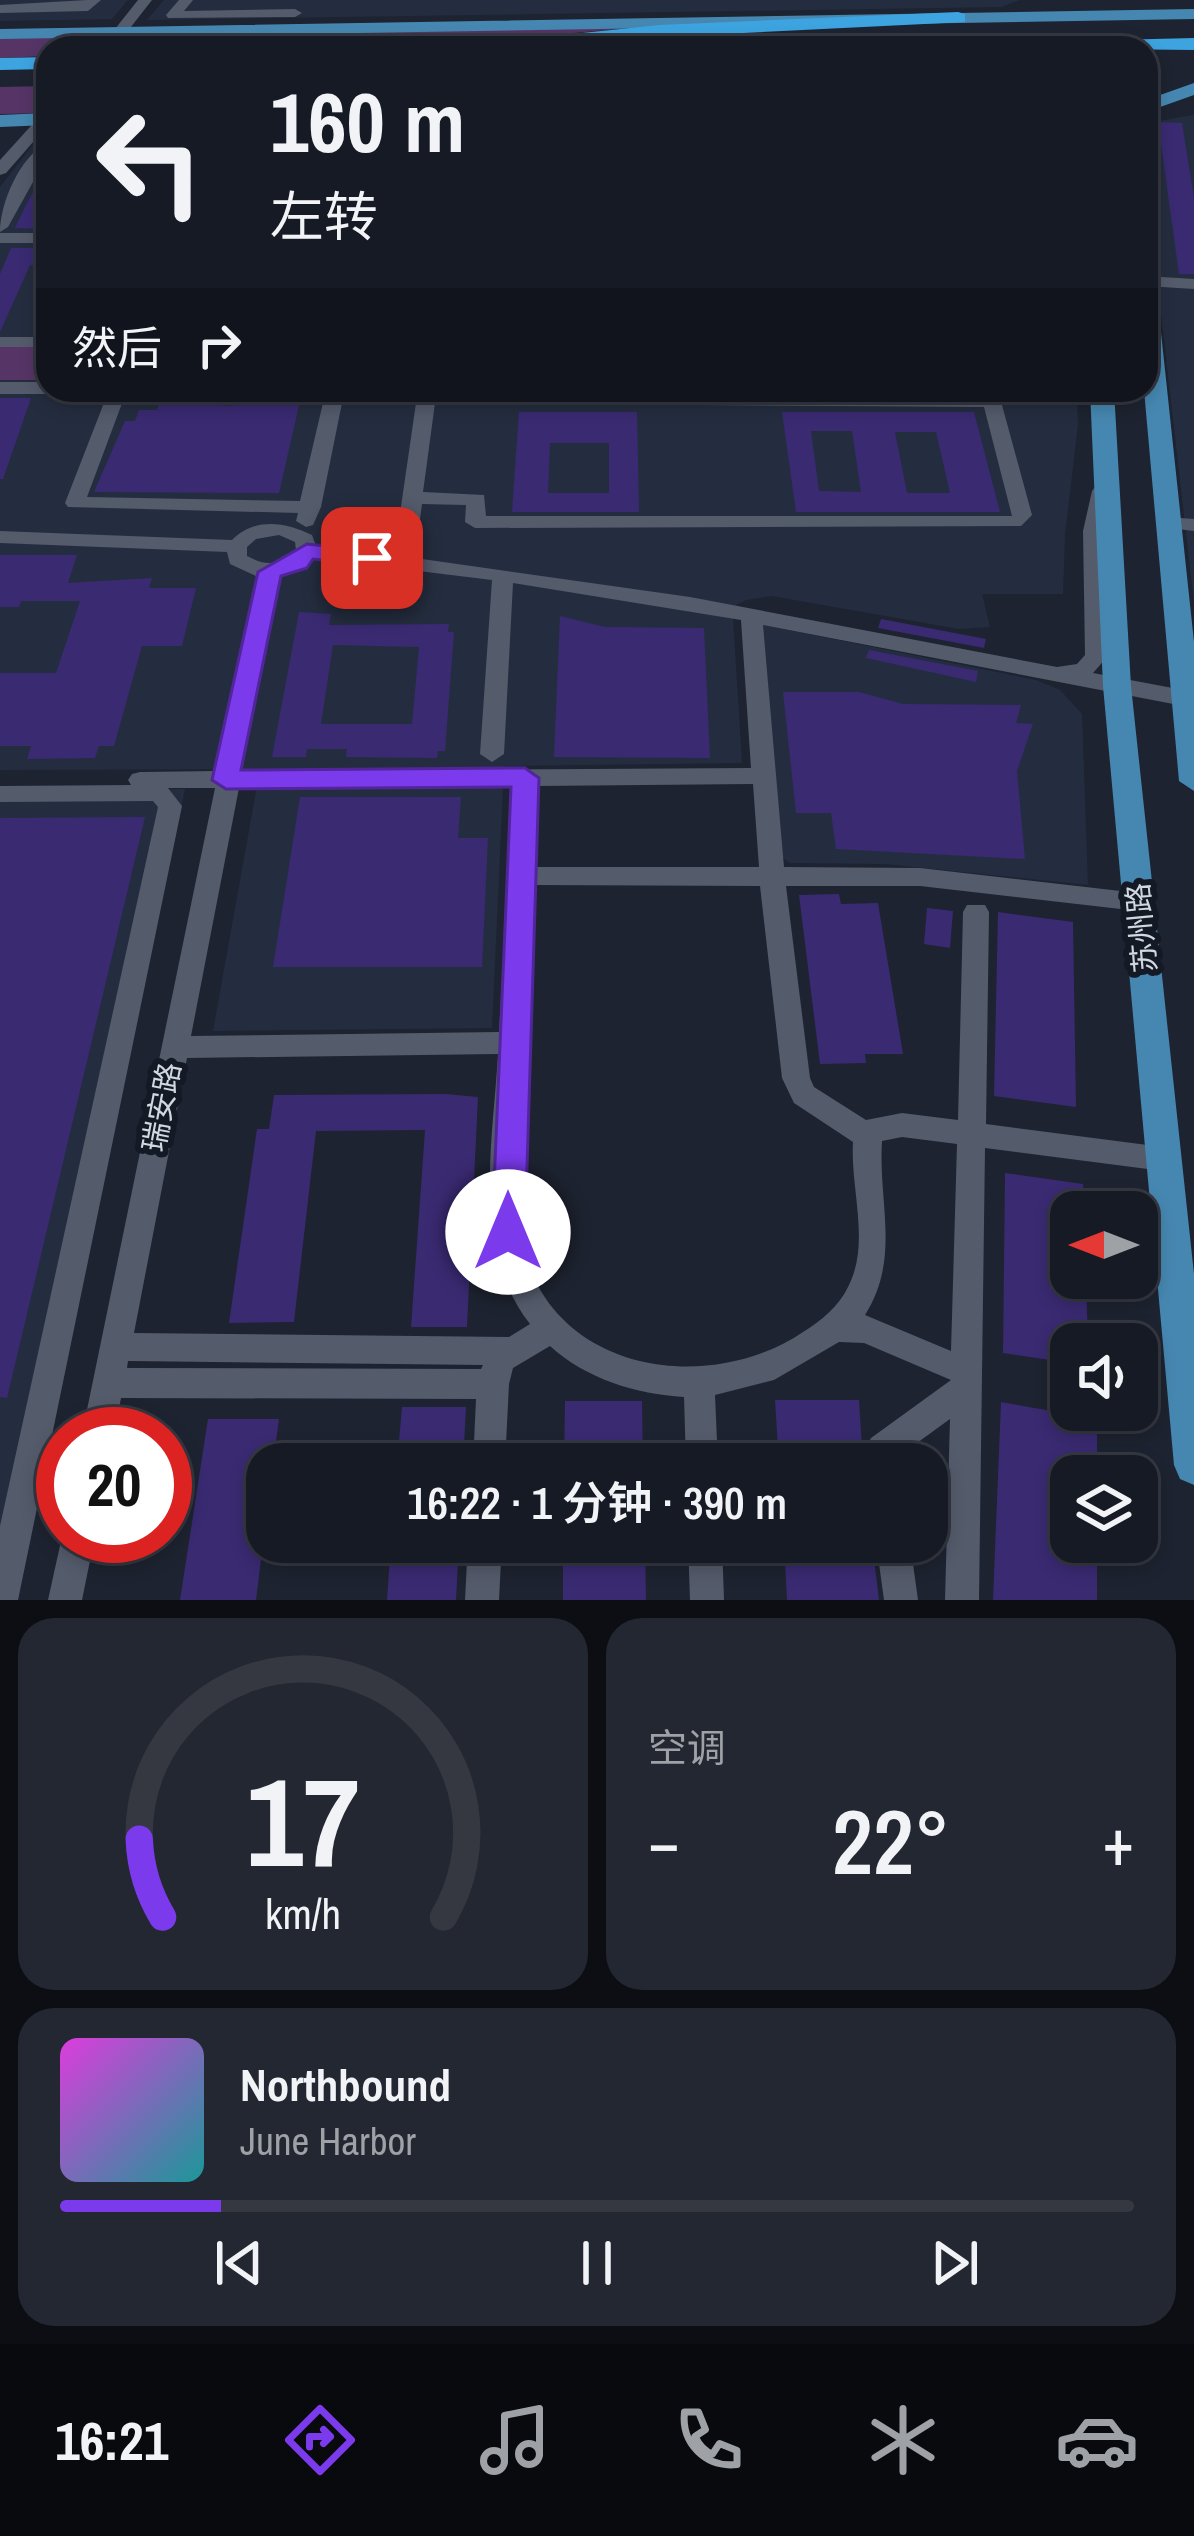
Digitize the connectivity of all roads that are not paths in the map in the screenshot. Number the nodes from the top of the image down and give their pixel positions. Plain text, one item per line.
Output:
1 (94, 0) edge
2 (145, 0) edge
3 (186, 0) edge
4 (1074, 0) edge
5 (1153, 0) edge
6 (49, 4) edge
7 (0, 9) edge
8 (1089, 9) edge
9 (1125, 9) edge
10 (1194, 12) edge
11 (295, 13) dead end
12 (1006, 17) junction
13 (958, 18) junction
14 (122, 29) junction
15 (0, 34) edge
16 (611, 36) edge
17 (1158, 50) edge
18 (1189, 50) edge
19 (1158, 55) edge
20 (36, 66) edge
21 (0, 67) edge
22 (36, 82) edge
23 (0, 84) edge
24 (1158, 87) edge
25 (1194, 88) edge
26 (1158, 102) edge
27 (36, 119) edge
28 (0, 121) edge
29 (36, 130) edge
30 (36, 159) edge
31 (0, 170) edge
32 (0, 227) edge
33 (0, 238) edge
34 (36, 238) edge
35 (1158, 281) edge
36 (1194, 284) edge
37 (0, 342) edge
38 (36, 342) edge
39 (1158, 374) edge
40 (0, 388) edge
41 (36, 388) edge
42 (113, 402) edge
43 (333, 402) edge
44 (425, 402) edge
45 (994, 402) edge
46 (1103, 402) edge
47 (1106, 471) junction
48 (413, 498) junction
49 (311, 507) junction
50 (1181, 524) edge
51 (0, 537) edge
52 (304, 542) junction
53 (237, 546) junction
54 (404, 562) junction
55 (270, 572) junction
56 (503, 575) junction
57 (751, 616) junction
58 (1048, 673) junction
59 (1117, 686) junction
60 (1189, 699) edge
61 (492, 754) dead end
62 (764, 776) junction
63 (525, 778) junction
64 (0, 780) edge
65 (226, 780) junction
66 (1194, 781) edge
67 (0, 794) edge
68 (520, 876) junction
69 (772, 877) junction
70 (1138, 902) junction
71 (976, 913) dead end
72 (512, 1043) junction
73 (173, 1047) junction
74 (972, 1134) junction
75 (868, 1137) junction
76 (1163, 1160) junction
77 (551, 1328) junction
78 (838, 1328) junction
79 (115, 1347) junction
80 (509, 1351) junction
81 (967, 1380) junction
82 (108, 1383) junction
83 (493, 1384) junction
84 (699, 1384) junction
85 (103, 1407) edge
86 (490, 1443) edge
87 (701, 1443) edge
88 (889, 1443) edge
89 (1194, 1465) edge
90 (73, 1563) edge
91 (484, 1563) edge
92 (706, 1563) edge
93 (896, 1563) edge
94 (1, 1600) edge
95 (65, 1600) edge
96 (482, 1600) edge
97 (707, 1600) edge
98 (901, 1600) edge
99 (962, 1600) edge

1 - 6 street
2 - 14 street
3 - 11 street
4 - 12 main road
5 - 10 main road
6 - 7 street
8 - 9 main road
8 - 12 main road
9 - 10 main road
12 - 13 main road
13 - 14 main road
13 - 16 highway
14 - 15 main road
17 - 18 highway
18 - 19 highway
20 - 21 highway
22 - 23 highway
24 - 25 main road
25 - 26 main road
27 - 28 main road
29 - 31 street
30 - 32 street
33 - 34 street
35 - 36 street
37 - 38 street
39 - 50 main road
40 - 41 street
42 - 49 street
43 - 49 street
44 - 48 street
45 - 48 street
46 - 47 main road, 苏州路
47 - 58 street
47 - 59 main road, 苏州路
48 - 54 street
49 - 52 street
50 - 60 main road
51 - 53 street
52 - 53 street
52 - 54 street
52 - 55 street
53 - 55 street
54 - 56 street
55 - 65 street, 瑞安路
56 - 57 street
56 - 61 street
57 - 58 street
57 - 62 street
58 - 59 street
59 - 60 street
59 - 70 main road, 苏州路
60 - 66 main road
62 - 63 street
62 - 69 street
63 - 65 street
63 - 68 street
64 - 65 street
65 - 73 street, 瑞安路
67 - 94 street
68 - 69 street
68 - 72 street
69 - 70 street
69 - 75 street
70 - 76 main road, 苏州路
71 - 74 street
72 - 73 street
72 - 77 street
73 - 79 street, 瑞安路
74 - 75 street
74 - 76 street
74 - 81 street
75 - 78 street
76 - 89 main road, 苏州路
77 - 80 street
77 - 84 street
78 - 81 street
78 - 84 street
79 - 80 street
79 - 82 street, 瑞安路
80 - 83 street
81 - 88 street
81 - 99 street
82 - 83 street
82 - 85 street, 瑞安路
83 - 86 street
84 - 87 street
90 - 95 street
91 - 96 street
92 - 97 street
93 - 98 street

